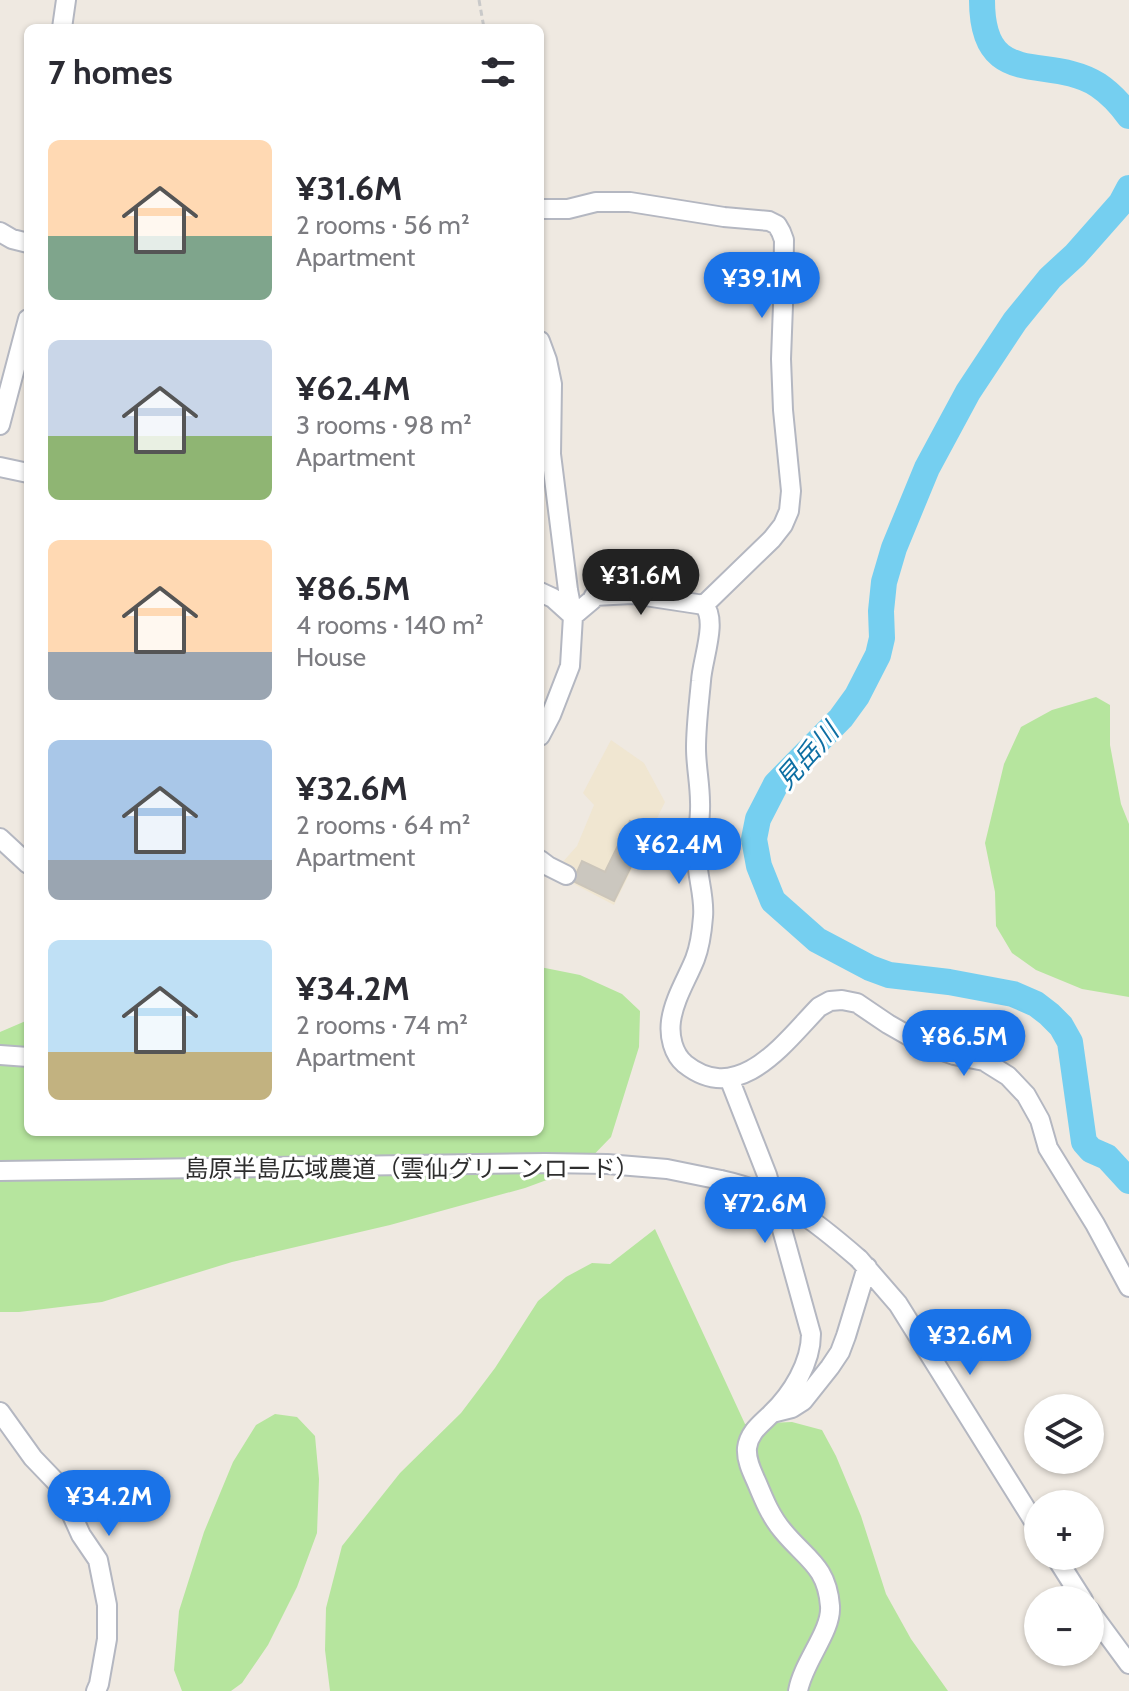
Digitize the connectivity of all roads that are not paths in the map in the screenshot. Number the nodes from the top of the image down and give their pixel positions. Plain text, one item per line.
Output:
1 (66, 0) edge
2 (63, 24) edge
3 (544, 209) edge
4 (0, 232) edge
5 (24, 242) edge
6 (24, 334) edge
7 (544, 352) edge
8 (0, 425) edge
9 (0, 467) edge
10 (24, 472) edge
11 (544, 594) edge
12 (704, 605) junction
13 (573, 616) junction
14 (544, 728) edge
15 (0, 838) edge
16 (24, 860) edge
17 (544, 863) edge
18 (566, 875) dead end
19 (0, 1055) edge
20 (24, 1057) edge
21 (729, 1078) junction
22 (0, 1171) edge
23 (863, 1263) junction
24 (1129, 1287) edge
25 (0, 1412) edge
26 (772, 1413) junction
27 (1024, 1505) edge
28 (1104, 1630) edge
29 (1129, 1664) edge
30 (96, 1691) edge
31 (798, 1691) edge

1 - 2 street
3 - 12 street
4 - 5 street
6 - 8 street
7 - 13 street
9 - 10 street
11 - 13 street
12 - 13 street
12 - 21 street
13 - 14 street
15 - 16 street
17 - 18 street
19 - 20 street
21 - 24 street
21 - 26 street
22 - 23 street, 島原半島広域農道（雲仙グリーンロード）, bridge
23 - 26 street
23 - 27 street, 島原半島広域農道（雲仙グリーンロード）
25 - 30 street
26 - 31 street
28 - 29 street

